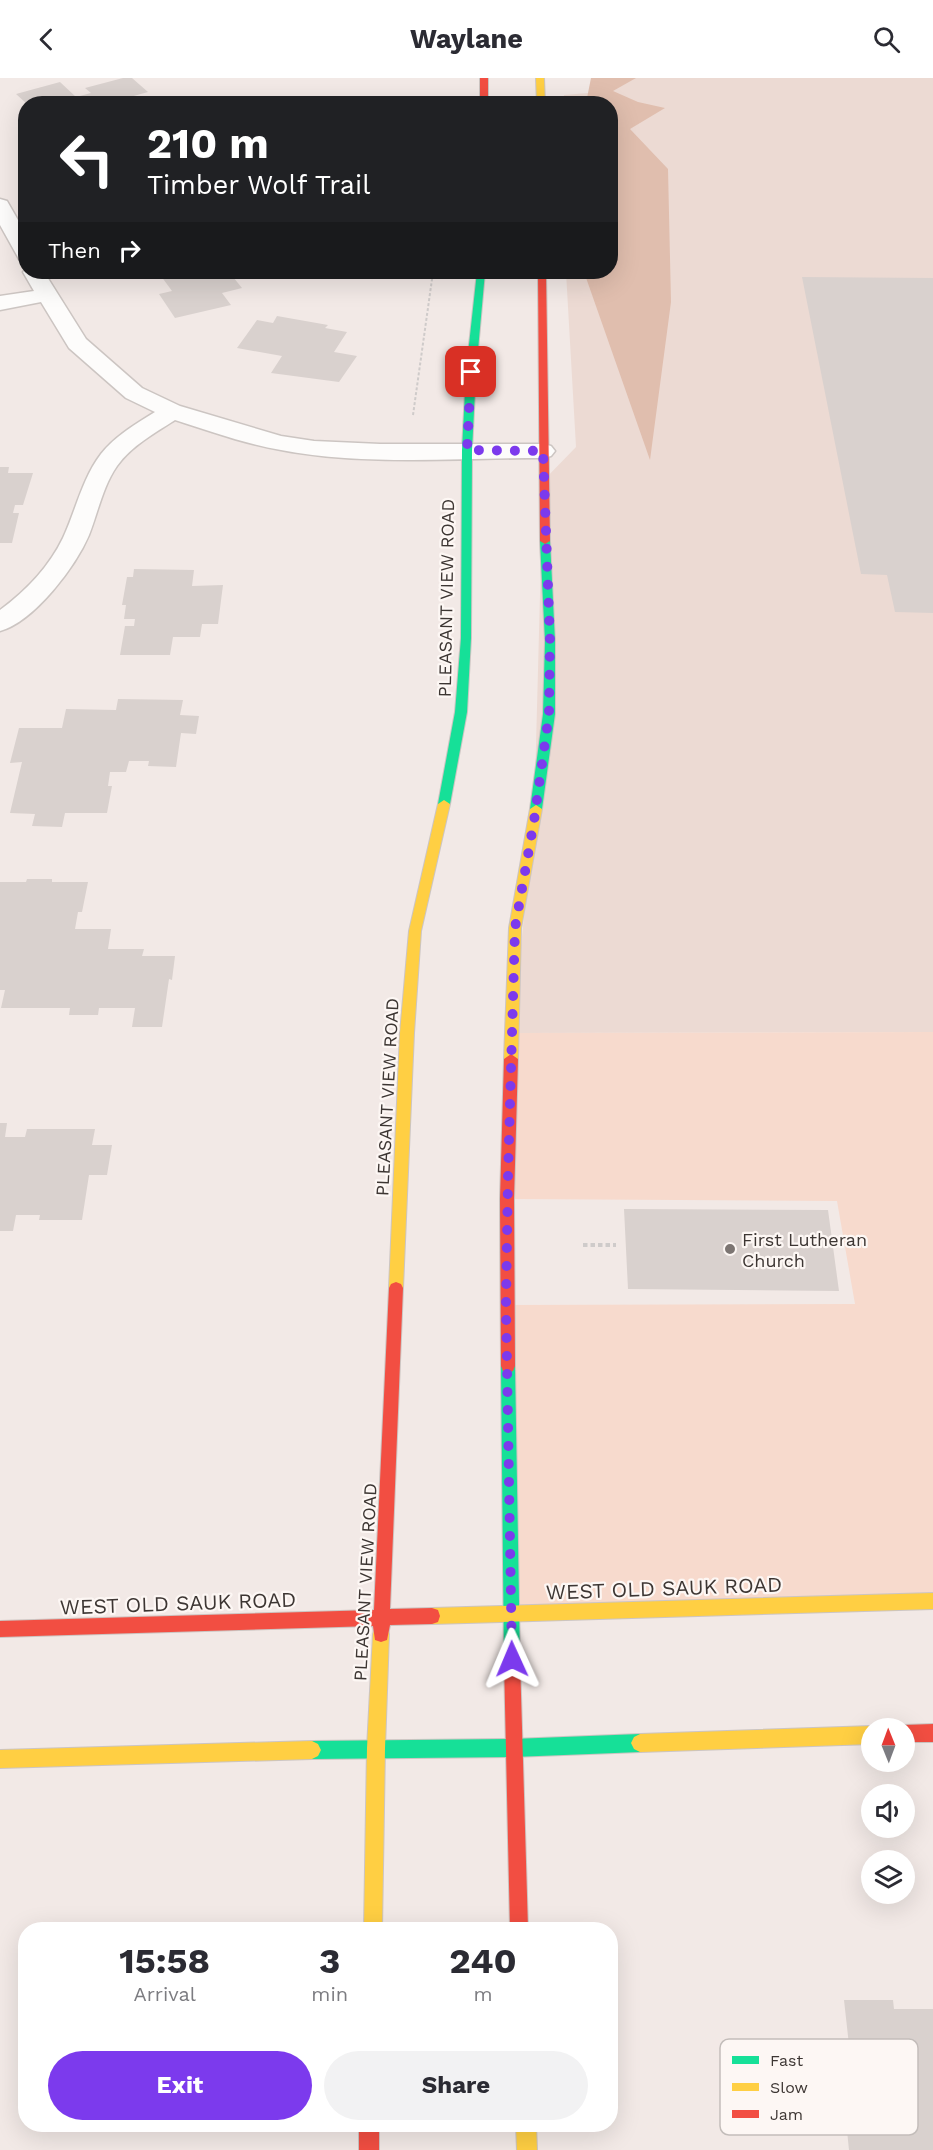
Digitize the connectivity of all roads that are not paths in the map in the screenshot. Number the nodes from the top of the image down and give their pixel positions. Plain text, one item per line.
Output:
1 (484, 78) edge
2 (540, 78) edge
3 (484, 96) edge
4 (541, 96) edge
5 (0, 205) edge
6 (18, 240) edge
7 (38, 279) edge
8 (480, 279) edge
9 (543, 279) edge
10 (46, 295) junction
11 (0, 303) edge
12 (172, 411) junction
13 (467, 450) junction
14 (543, 451) junction
15 (0, 623) edge
16 (933, 1601) edge
17 (511, 1614) junction
18 (381, 1618) junction
19 (0, 1629) edge
20 (933, 1733) edge
21 (915, 1734) edge
22 (861, 1736) edge
23 (375, 1748) junction
24 (513, 1748) junction
25 (0, 1759) edge
26 (373, 1922) edge
27 (519, 1922) edge
28 (369, 2132) edge
29 (526, 2132) edge
30 (369, 2150) edge
31 (527, 2150) edge

1 - 3 main road
2 - 4 main road
5 - 6 street
7 - 10 street
8 - 13 main road, PLEASANT VIEW ROAD
9 - 14 main road
10 - 11 street
10 - 12 street
12 - 13 street
12 - 15 street
13 - 14 street
13 - 18 main road, PLEASANT VIEW ROAD
14 - 17 main road
16 - 17 main road, WEST OLD SAUK ROAD
17 - 18 main road, WEST OLD SAUK ROAD
17 - 24 main road
18 - 19 main road, WEST OLD SAUK ROAD
18 - 23 main road, PLEASANT VIEW ROAD
20 - 21 main road
22 - 24 main road
23 - 24 main road
23 - 25 main road
23 - 26 main road, PLEASANT VIEW ROAD
24 - 27 main road
28 - 30 main road
29 - 31 main road

